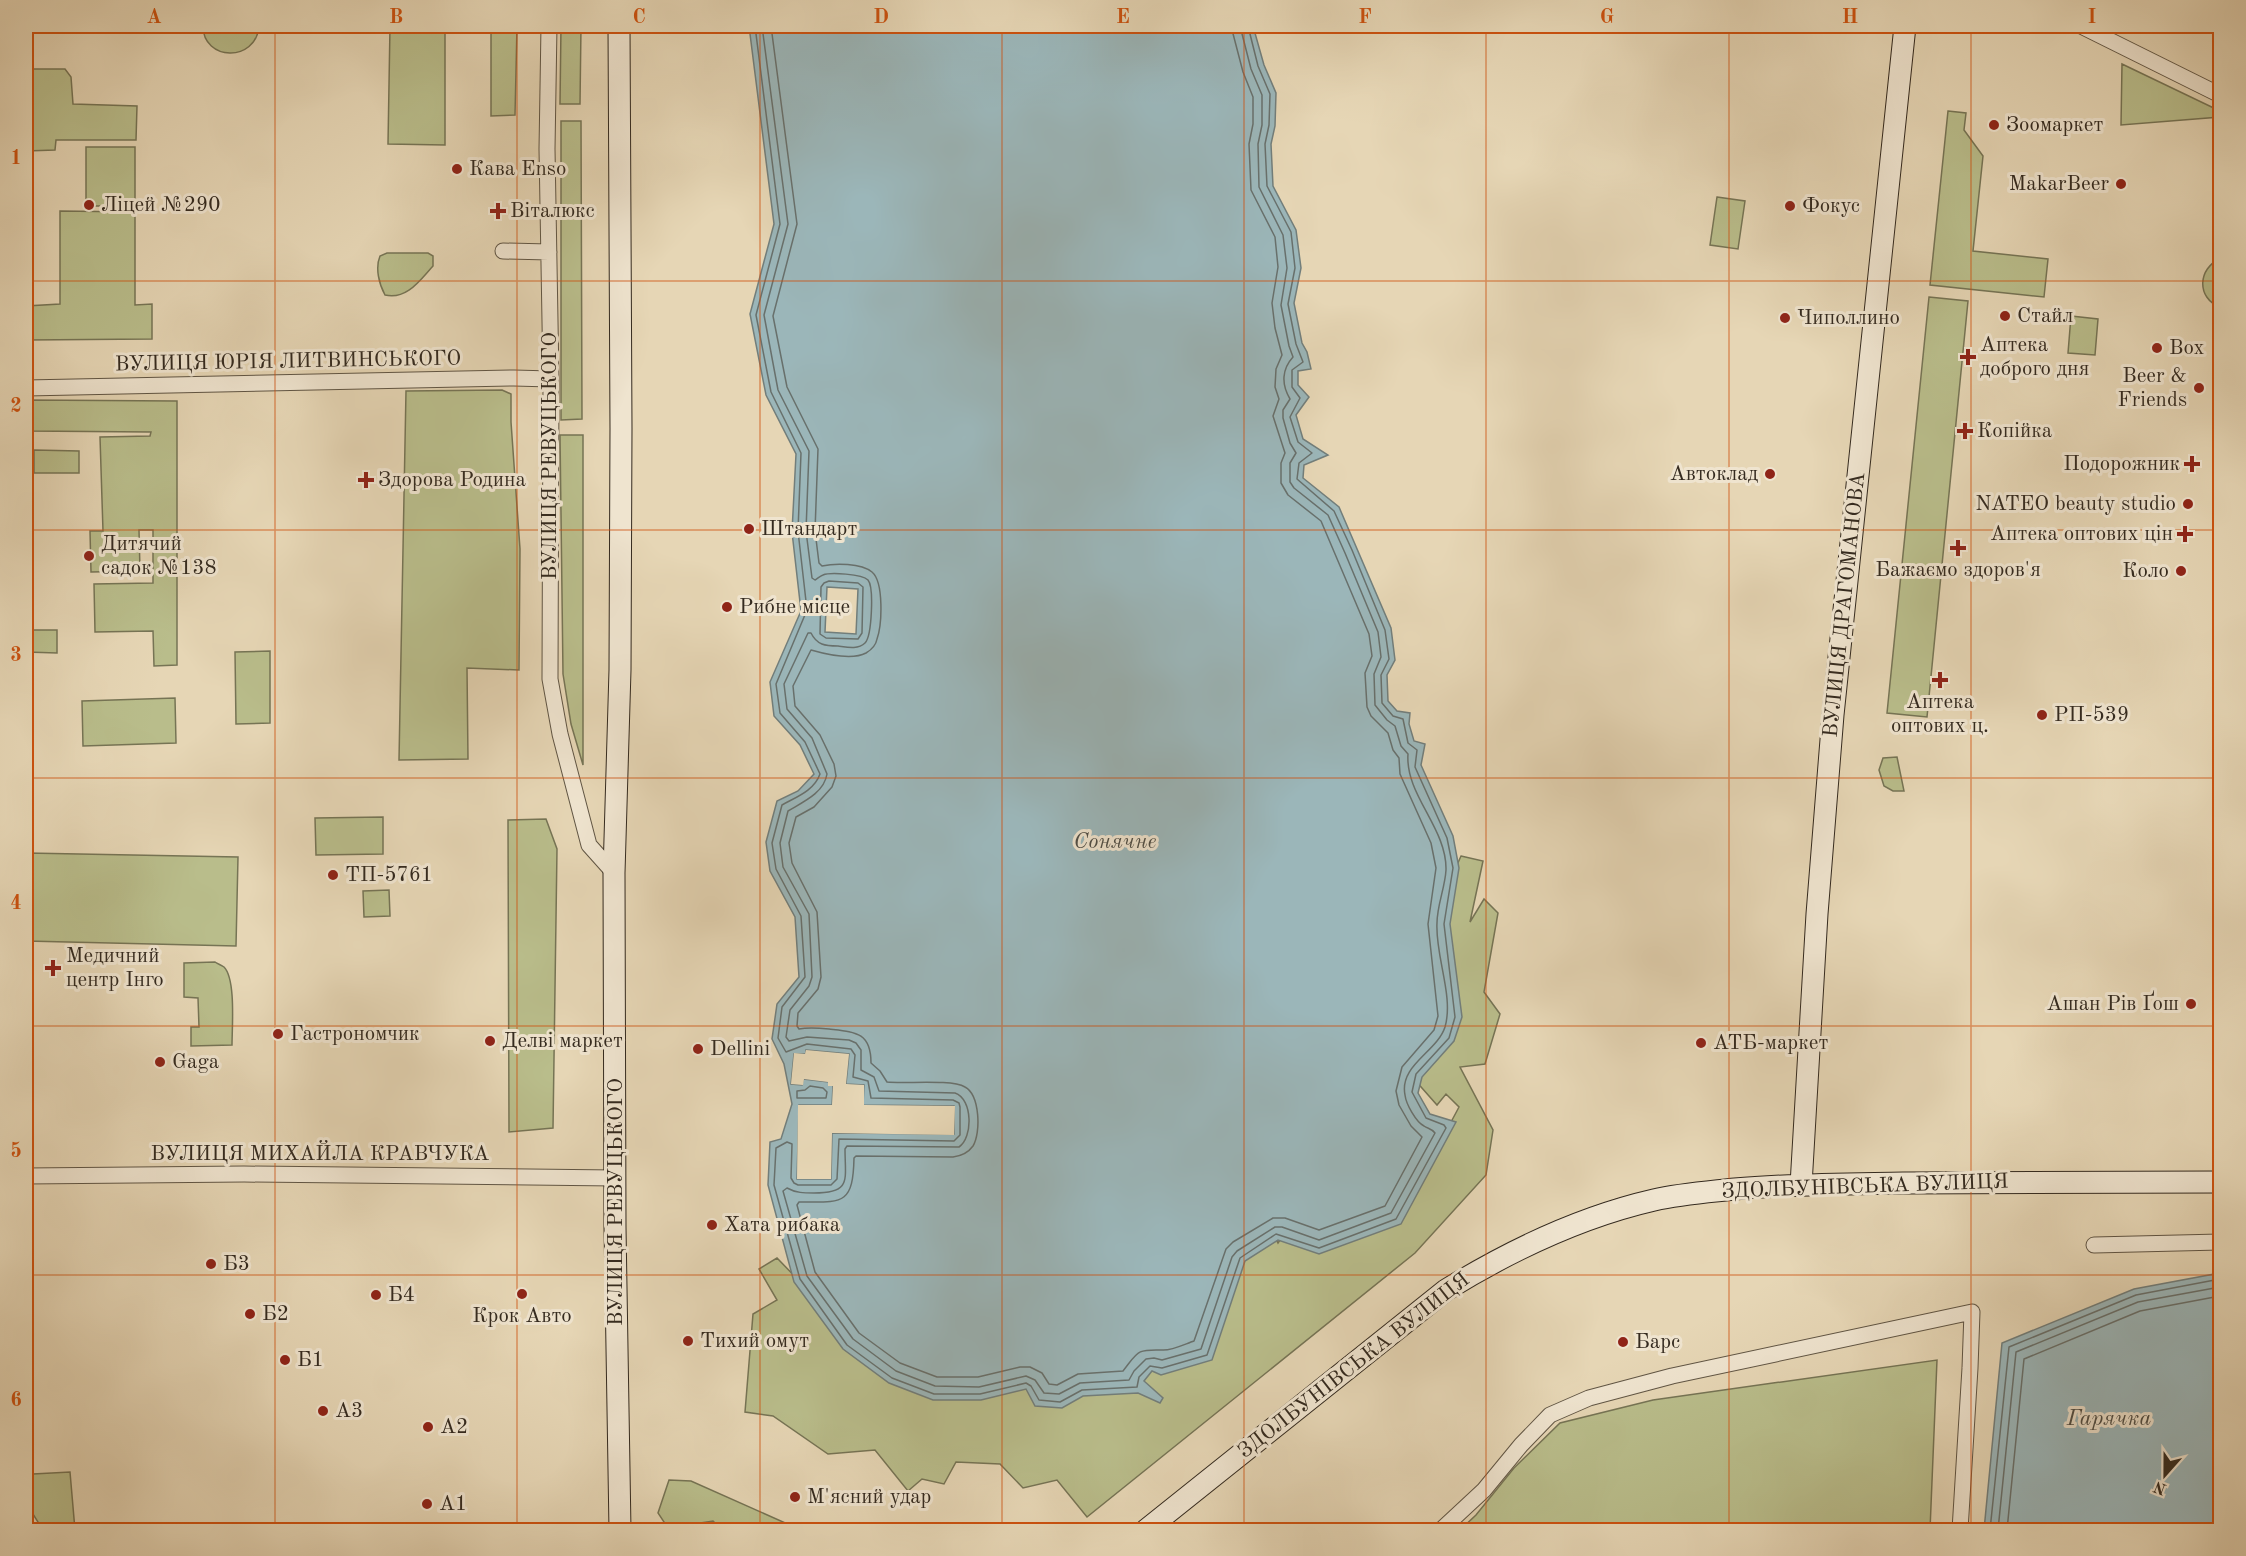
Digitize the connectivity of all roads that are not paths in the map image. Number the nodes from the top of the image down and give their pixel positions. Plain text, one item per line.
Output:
1 (549, 26) edge
2 (620, 26) edge
3 (1905, 26) edge
4 (2081, 26) edge
5 (2220, 95) edge
6 (503, 251) dead end
7 (549, 252) junction
8 (550, 379) junction
9 (26, 388) edge
10 (614, 873) junction
11 (26, 1176) edge
12 (615, 1178) junction
13 (2220, 1182) edge
14 (1801, 1185) junction
15 (2220, 1242) edge
16 (2094, 1245) dead end
17 (620, 1530) edge
18 (1146, 1530) edge
19 (1442, 1530) edge
20 (1960, 1530) edge

1 - 7 street, ВУЛИЦЯ РЕВУЦЬКОГО
2 - 10 street, ВУЛИЦЯ РЕВУЦЬКОГО
3 - 14 street, ВУЛИЦЯ ДРАГОМАНОВА
4 - 5 street
6 - 7 street
7 - 8 street, ВУЛИЦЯ РЕВУЦЬКОГО
8 - 9 street, ВУЛИЦЯ ЮРІЯ ЛИТВИНСЬКОГО
8 - 10 street, ВУЛИЦЯ РЕВУЦЬКОГО
10 - 12 street, ВУЛИЦЯ РЕВУЦЬКОГО
11 - 12 street, ВУЛИЦЯ МИХАЙЛА КРАВЧУКА
12 - 17 street, ВУЛИЦЯ РЕВУЦЬКОГО
13 - 14 street, ЗДОЛБУНІВСЬКА ВУЛИЦЯ
14 - 18 street, ЗДОЛБУНІВСЬКА ВУЛИЦЯ
15 - 16 street
19 - 20 street

